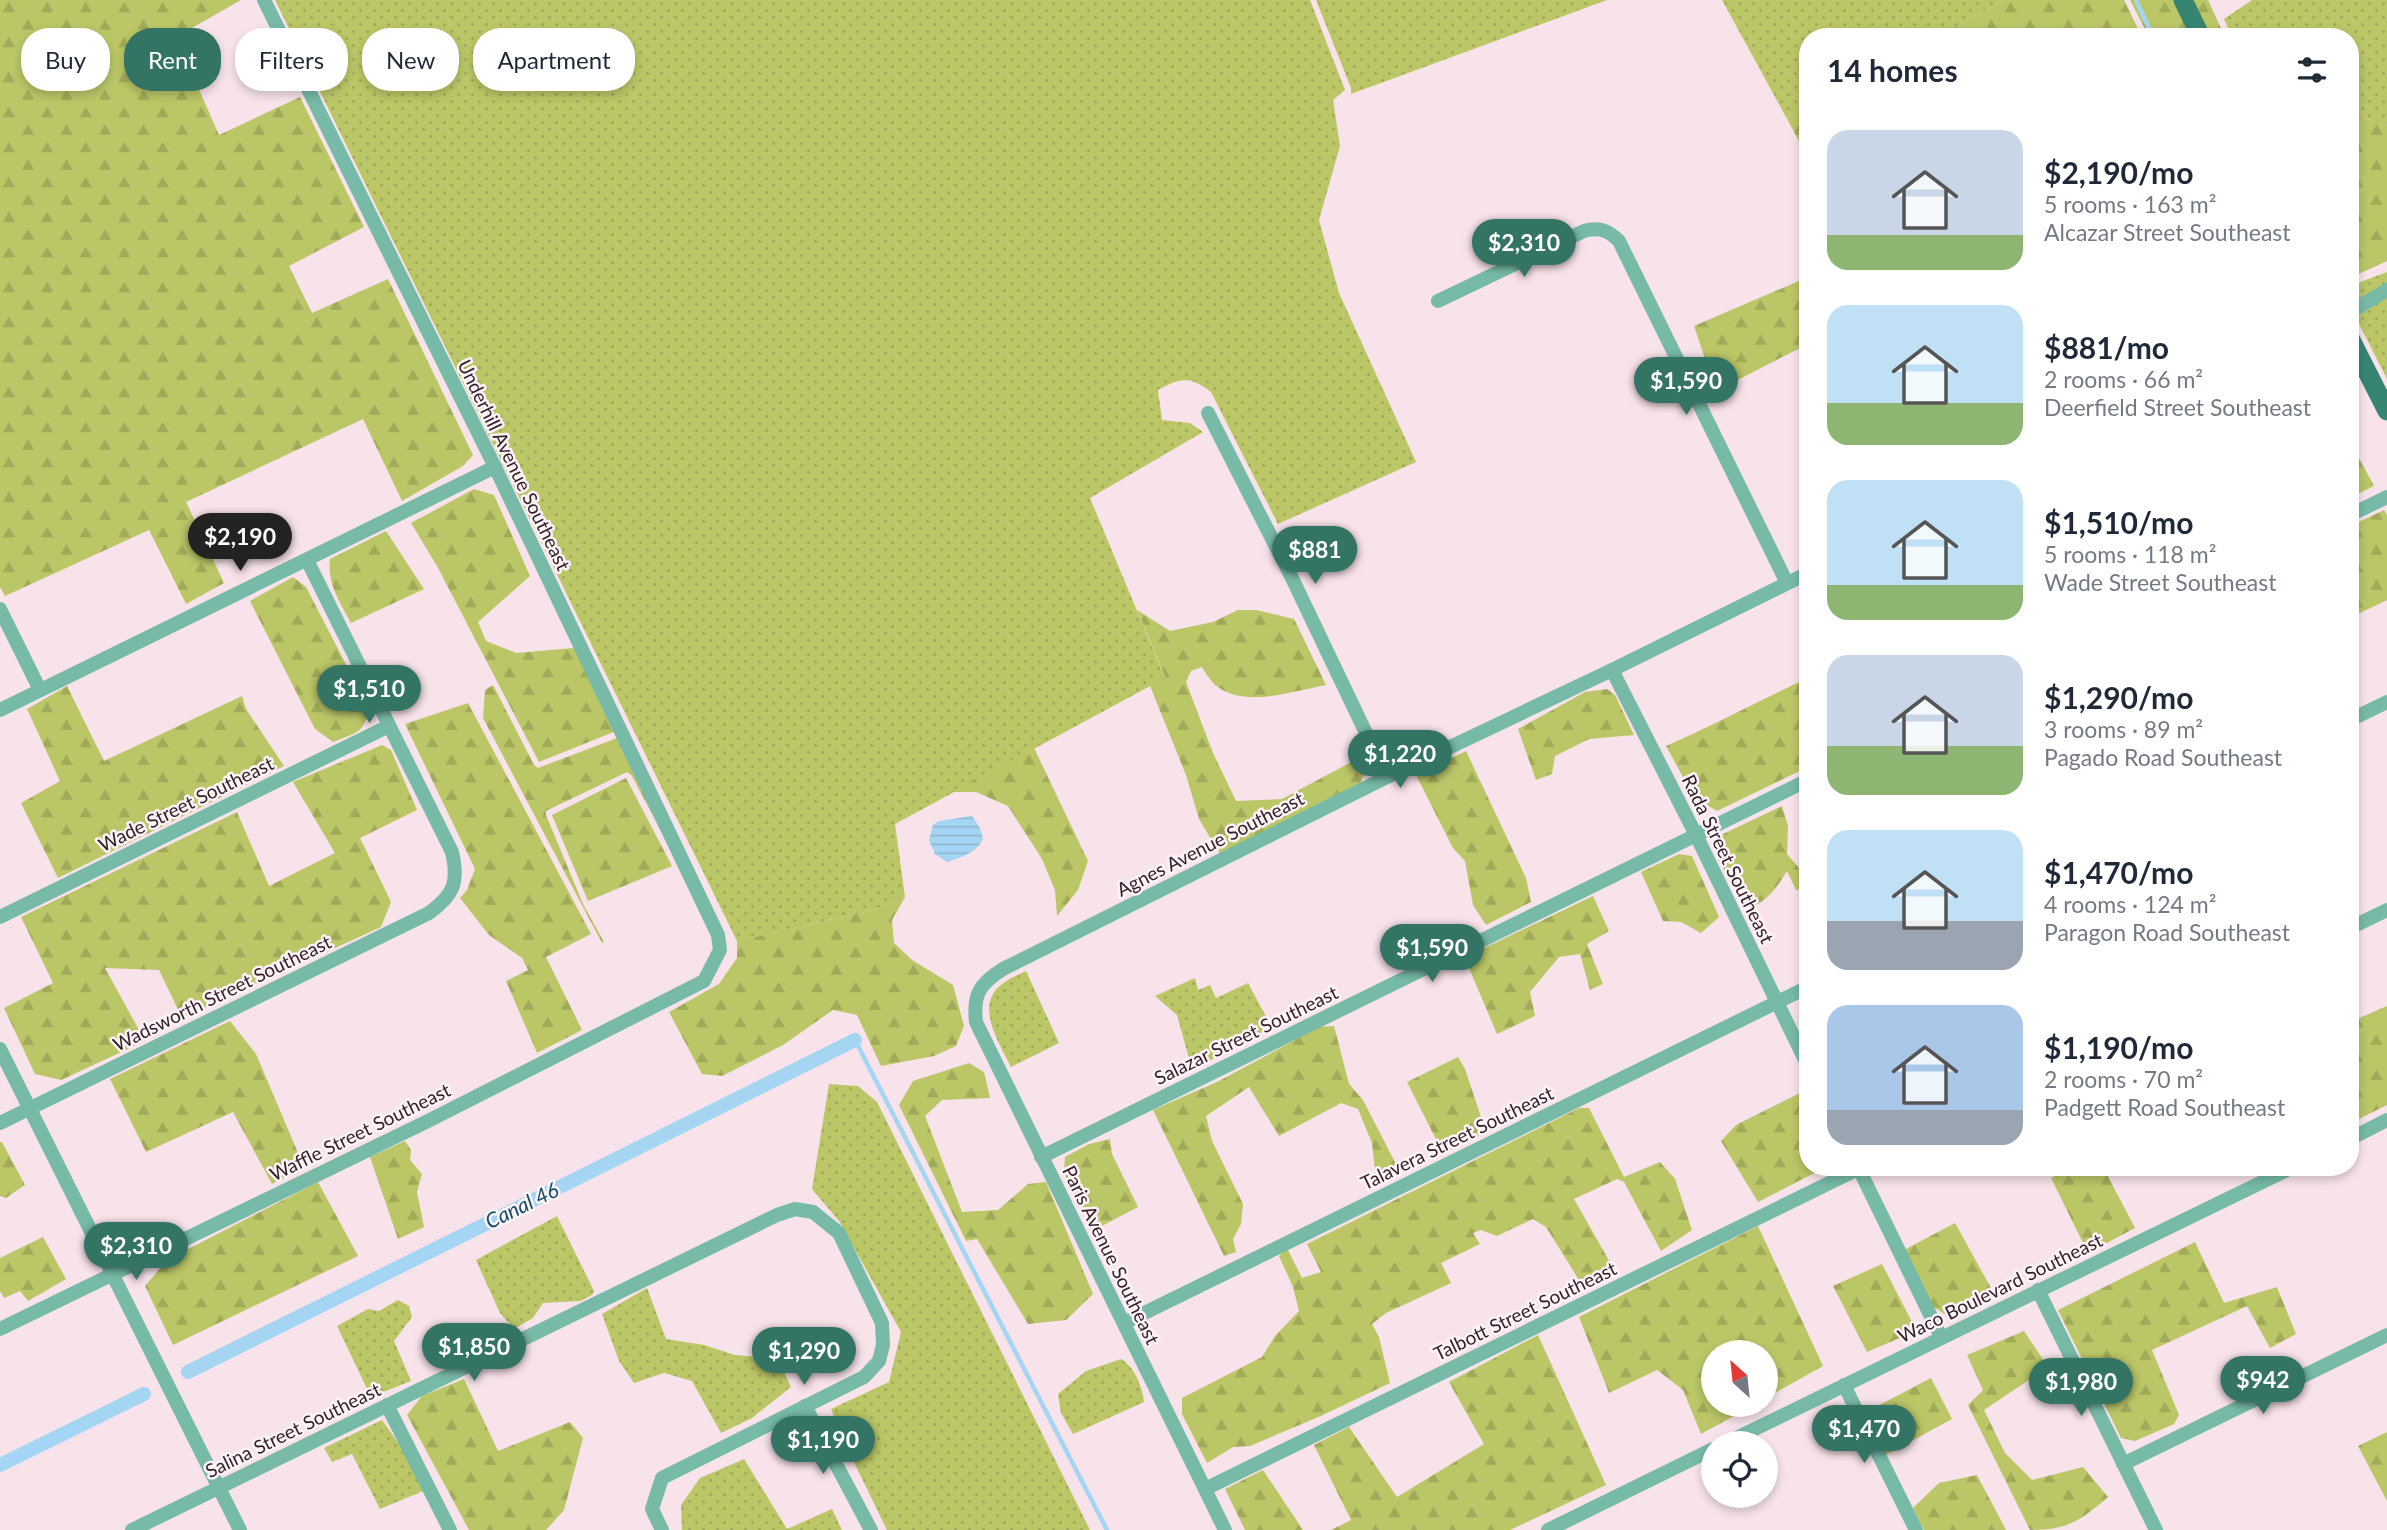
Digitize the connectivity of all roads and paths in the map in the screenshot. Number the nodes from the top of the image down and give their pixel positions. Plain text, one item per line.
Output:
1 (264, 0) edge
2 (2183, 0) edge
3 (2197, 28) edge
4 (2387, 290) edge
5 (1438, 301) dead end
6 (2359, 307) edge
7 (2359, 356) edge
8 (2387, 411) edge
9 (1208, 412) dead end
10 (495, 467) junction
11 (2387, 497) edge
12 (2359, 511) edge
13 (307, 561) junction
14 (1799, 577) edge
15 (1787, 583) junction
16 (0, 609) edge
17 (1612, 670) junction
18 (40, 690) junction
19 (2387, 702) edge
20 (0, 710) edge
21 (2359, 716) edge
22 (389, 726) junction
23 (1387, 777) junction
24 (1799, 784) edge
25 (1696, 835) junction
26 (2387, 910) edge
27 (0, 917) edge
28 (2359, 924) edge
29 (720, 950) joint
30 (1799, 992) edge
31 (977, 994) joint
32 (1776, 1003) junction
33 (1799, 1048) edge
34 (0, 1049) edge
35 (29, 1108) junction
36 (2387, 1120) edge
37 (0, 1122) edge
38 (2359, 1134) edge
39 (1041, 1157) junction
40 (1843, 1176) edge
41 (1863, 1176) edge
42 (2274, 1176) edge
43 (112, 1273) junction
44 (2038, 1290) junction
45 (1124, 1323) junction
46 (0, 1329) edge
47 (2387, 1335) edge
48 (1941, 1337) junction
49 (1844, 1385) junction
50 (387, 1405) junction
51 (805, 1406) junction
52 (1750, 1431) edge
53 (1701, 1455) edge
54 (2123, 1464) junction
55 (219, 1486) junction
56 (1205, 1489) junction
57 (132, 1530) edge
58 (240, 1530) edge
59 (450, 1530) edge
60 (662, 1530) edge
61 (871, 1530) edge
62 (1225, 1530) edge
63 (1548, 1530) edge
64 (1916, 1530) edge
65 (2156, 1530) edge

1 - 10 street, Underhill Avenue Southeast
2 - 3 main road
4 - 6 street
5 - 15 street
7 - 8 main road
9 - 23 street
10 - 13 street
10 - 29 street, Underhill Avenue Southeast
11 - 12 street
13 - 18 street
13 - 22 street
14 - 15 street, Agnes Avenue Southeast
15 - 17 street, Agnes Avenue Southeast
16 - 18 street
17 - 23 street, Agnes Avenue Southeast
17 - 25 street, Rada Street Southeast
18 - 20 street
19 - 21 street
22 - 27 street, Wade Street Southeast
22 - 35 street, Wadsworth Street Southeast
23 - 31 street, Agnes Avenue Southeast
24 - 25 street, Salazar Street Southeast
25 - 32 street, Rada Street Southeast
25 - 39 street, Salazar Street Southeast
26 - 28 street
29 - 43 street, Waffle Street Southeast
30 - 32 street, Talavera Street Southeast
31 - 39 street, Paris Avenue Southeast
32 - 33 street, Rada Street Southeast
32 - 45 street, Talavera Street Southeast
34 - 35 street
35 - 37 street, Wadsworth Street Southeast
35 - 43 street
36 - 38 street
39 - 45 street, Paris Avenue Southeast
40 - 56 street, Talbott Street Southeast
41 - 48 street
42 - 44 street, Waco Boulevard Southeast
43 - 46 street, Waffle Street Southeast
43 - 55 street
44 - 48 street, Waco Boulevard Southeast
44 - 54 street
45 - 56 street, Paris Avenue Southeast
47 - 54 street
48 - 49 street, Waco Boulevard Southeast
49 - 52 street, Waco Boulevard Southeast
49 - 64 street
50 - 51 street, Salina Street Southeast
50 - 55 street, Salina Street Southeast
50 - 59 street
51 - 60 street
51 - 61 street
53 - 63 street
54 - 65 street
55 - 57 street, Salina Street Southeast
55 - 58 street
56 - 62 street, Paris Avenue Southeast

